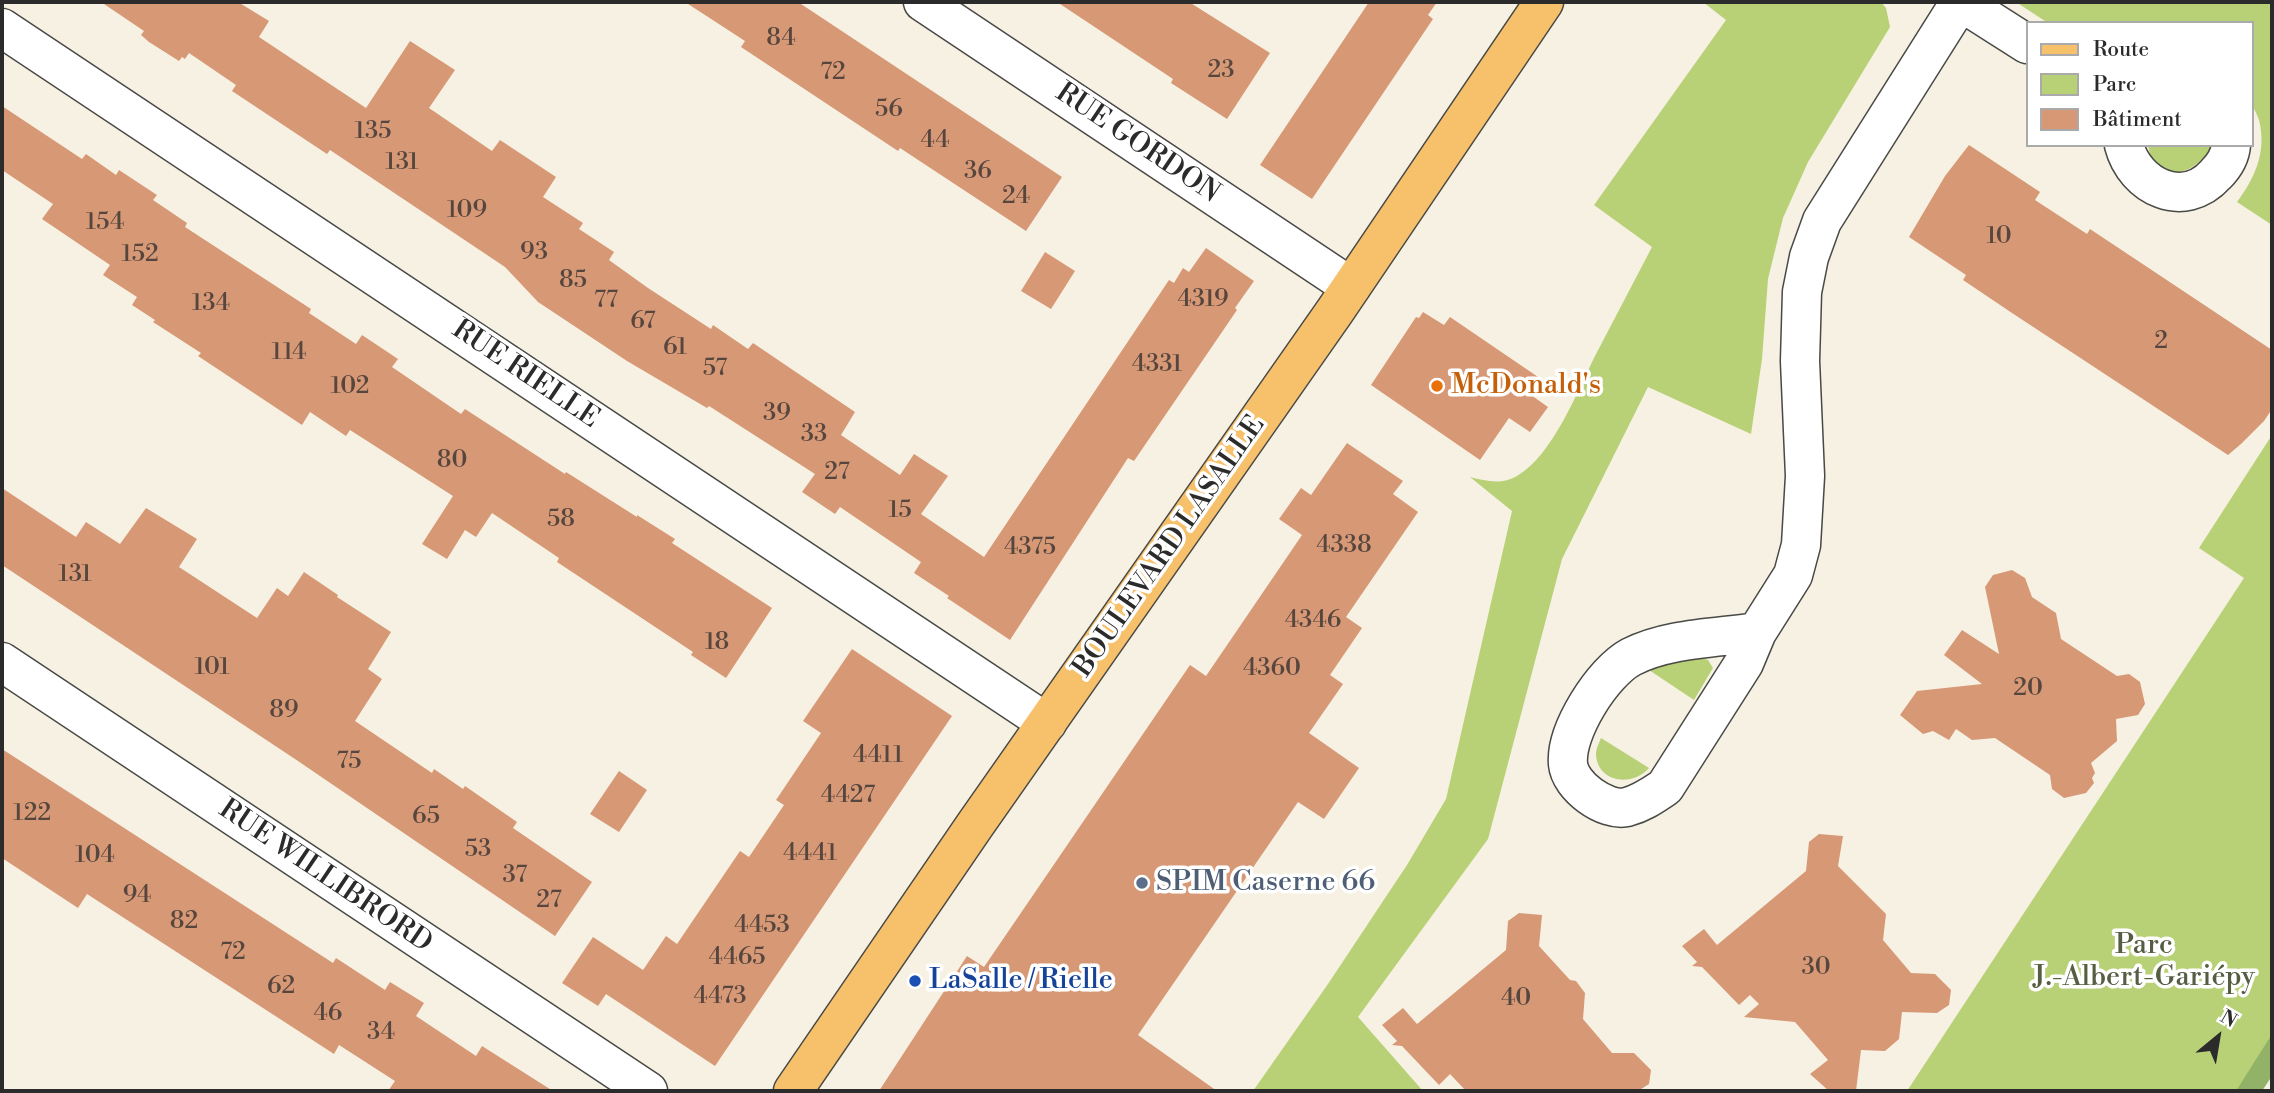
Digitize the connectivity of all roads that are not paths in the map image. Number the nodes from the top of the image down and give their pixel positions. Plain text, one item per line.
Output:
1 (923, 2) edge
2 (1544, 2) edge
3 (1961, 2) edge
4 (2, 29) edge
5 (2025, 43) edge
6 (2125, 147) edge
7 (2230, 147) edge
8 (1351, 287) junction
9 (1757, 632) junction
10 (2, 662) edge
11 (1047, 723) junction
12 (648, 1091) edge
13 (793, 1091) edge

1 - 8 street, RUE GORDON
2 - 8 main road, BOULEVARD LASALLE
3 - 5 street
3 - 9 street
4 - 11 street, RUE RIELLE
6 - 7 street
8 - 11 main road, BOULEVARD LASALLE
9 - 9 street
10 - 12 street, RUE WILLIBRORD
11 - 13 main road, BOULEVARD LASALLE

